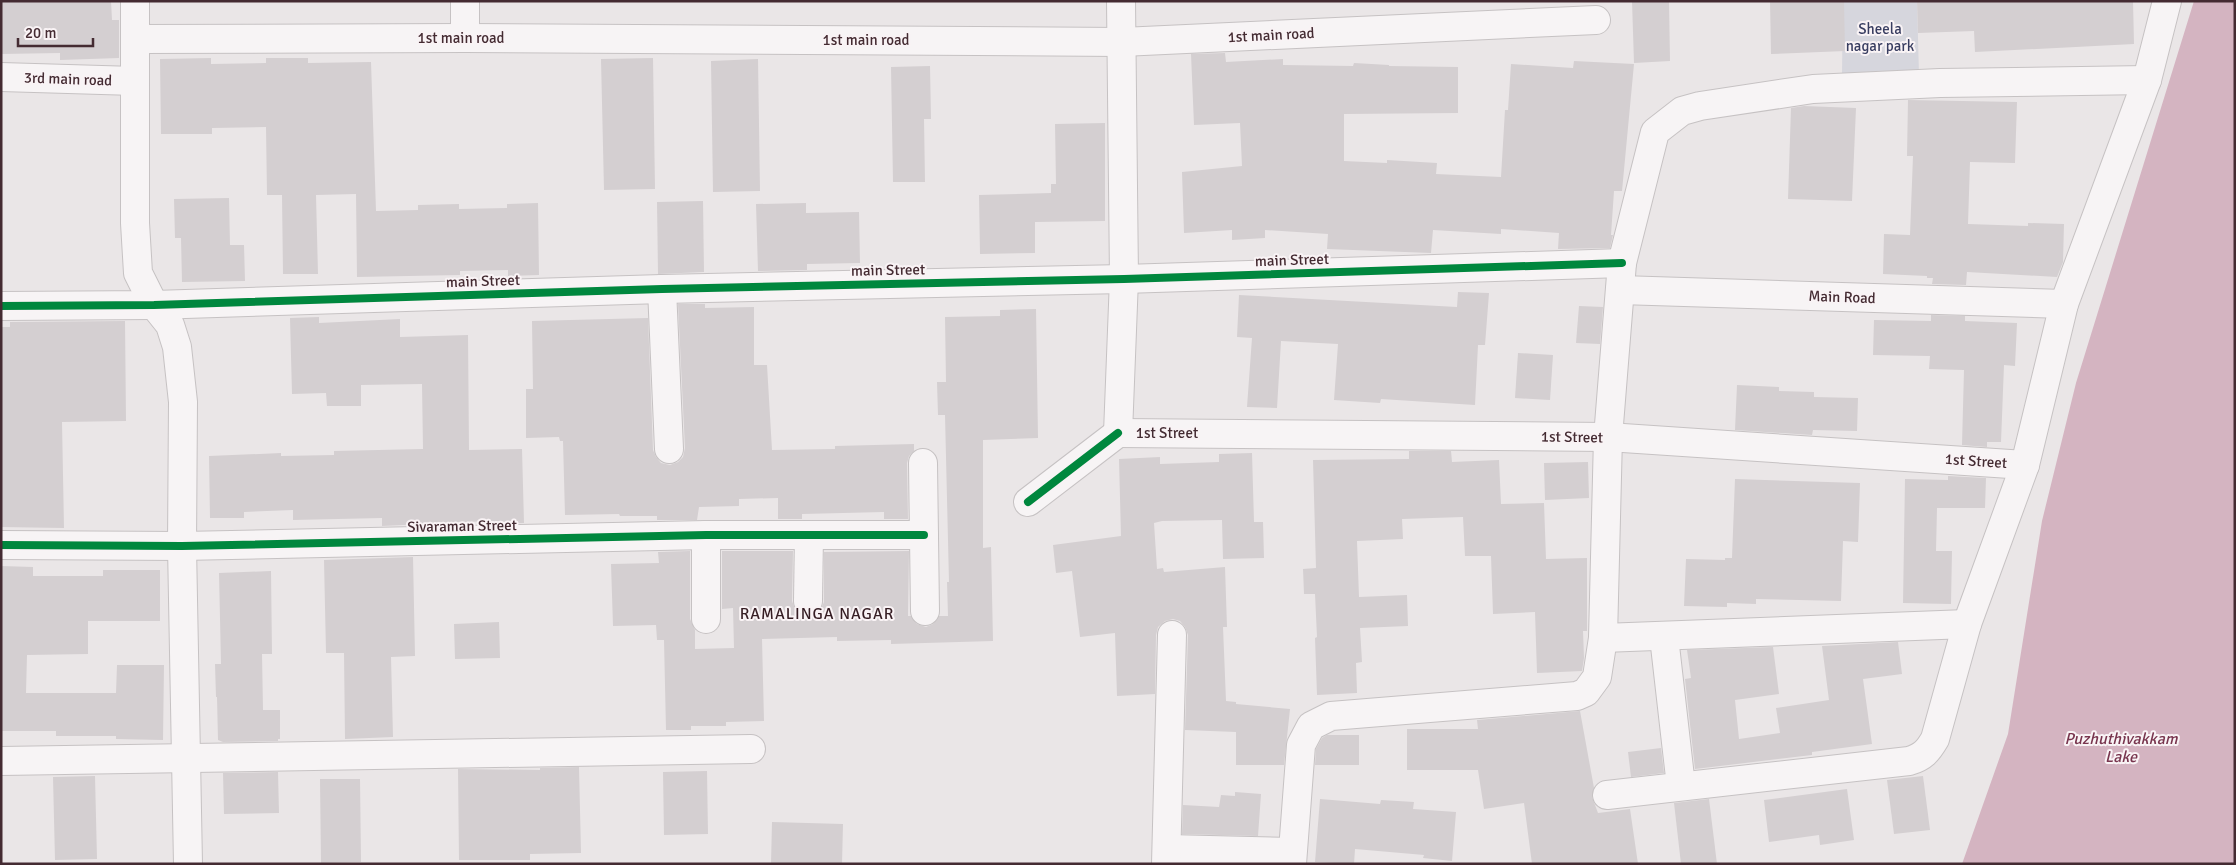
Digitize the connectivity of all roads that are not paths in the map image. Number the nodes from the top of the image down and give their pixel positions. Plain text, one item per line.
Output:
1 (135, 1) edge
2 (465, 1) edge
3 (1121, 1) edge
4 (2167, 1) edge
5 (1596, 20) dead end
6 (465, 38) junction
7 (136, 39) junction
8 (1122, 42) junction
9 (1, 77) edge
10 (2147, 80) junction
11 (135, 81) junction
12 (1622, 263) junction
13 (1124, 279) junction
14 (662, 289) junction
15 (1620, 290) junction
16 (2064, 304) junction
17 (154, 305) junction
18 (1, 306) edge
19 (1118, 433) junction
20 (1608, 437) junction
21 (668, 449) dead end
22 (923, 462) dead end
23 (2025, 465) junction
24 (1028, 502) dead end
25 (706, 535) junction
26 (809, 535) junction
27 (924, 535) junction
28 (1, 545) edge
29 (182, 546) junction
30 (808, 600) dead end
31 (925, 611) dead end
32 (706, 619) dead end
33 (1967, 624) junction
34 (1172, 635) dead end
35 (1664, 637) junction
36 (1603, 638) junction
37 (751, 749) dead end
38 (185, 757) junction
39 (1, 761) edge
40 (1681, 786) junction
41 (1607, 795) dead end
42 (1166, 856) edge
43 (1292, 858) edge
44 (188, 864) edge

1 - 7 street
2 - 6 street
3 - 8 street
4 - 10 street
5 - 8 street, 1st main road
6 - 7 street, 1st main road
6 - 8 street, 1st main road
7 - 11 street
8 - 13 street
9 - 11 street, 3rd main road
10 - 12 street
10 - 16 street
11 - 17 street
12 - 13 street, main Street
12 - 15 street
13 - 14 street, main Street
13 - 19 street
14 - 17 street, main Street
14 - 21 street
15 - 16 street, Main Road
15 - 20 street
16 - 23 street
17 - 18 street, main Street
17 - 29 street
19 - 20 street, 1st Street
19 - 24 street
20 - 23 street, 1st Street
20 - 36 street
22 - 27 street
23 - 33 street
25 - 26 street, Sivaraman Street
25 - 29 street, Sivaraman Street
25 - 32 street
26 - 27 street, Sivaraman Street
26 - 30 street
27 - 31 street
28 - 29 street, Sivaraman Street
29 - 38 street
33 - 35 street
33 - 40 street
34 - 42 street
35 - 36 street
35 - 40 street
36 - 43 street
37 - 38 street
38 - 39 street
38 - 44 street
40 - 41 street
42 - 43 street

